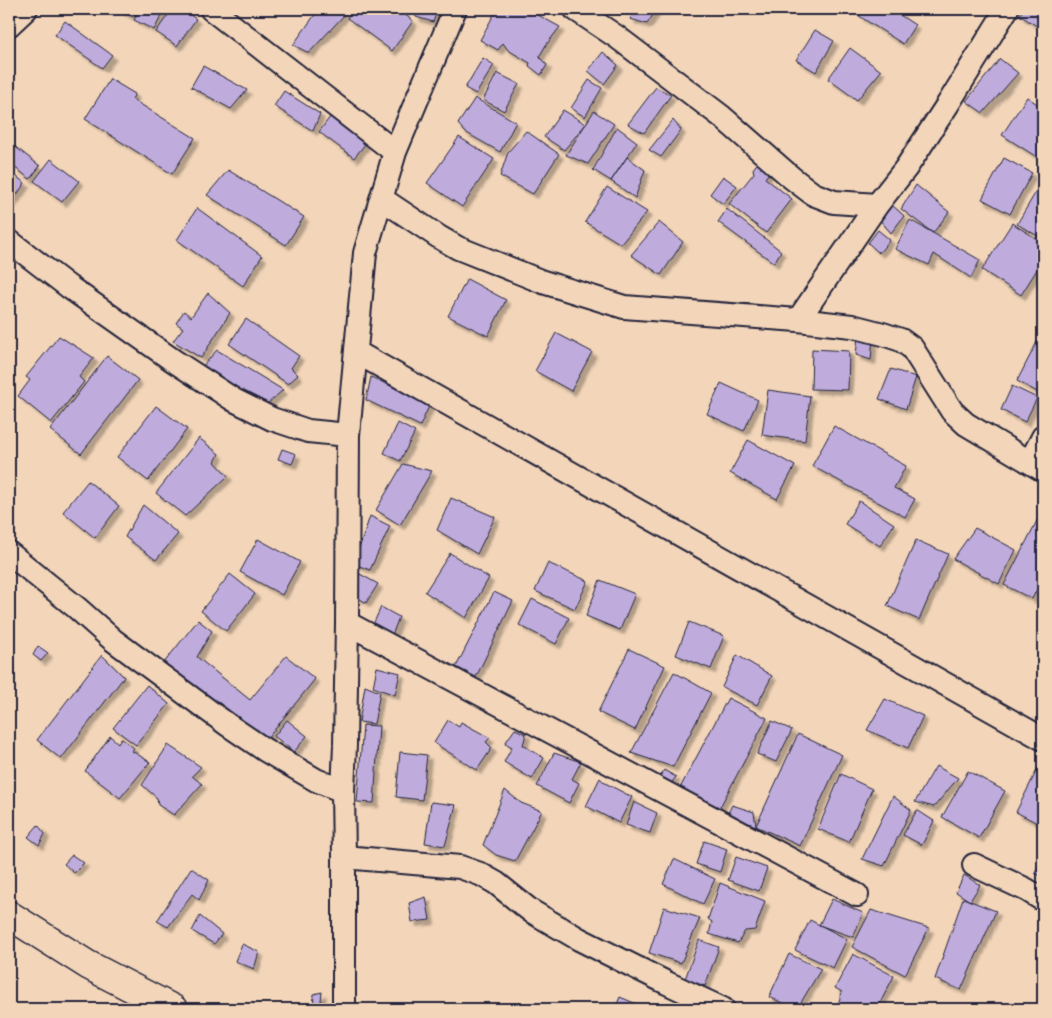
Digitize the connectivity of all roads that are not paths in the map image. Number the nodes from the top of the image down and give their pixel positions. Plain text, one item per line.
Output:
1 (26, 9) edge
2 (210, 9) edge
3 (455, 9) edge
4 (575, 9) edge
5 (1007, 9) edge
6 (9, 25) edge
7 (395, 152) junction
8 (382, 199) junction
9 (877, 205) junction
10 (9, 241) edge
11 (798, 320) junction
12 (356, 352) junction
13 (348, 435) junction
14 (1043, 436) edge
15 (1037, 466) edge
16 (9, 553) edge
17 (347, 623) junction
18 (1043, 739) edge
19 (343, 791) junction
20 (344, 857) junction
21 (974, 865) dead end
22 (857, 895) dead end
23 (1043, 900) edge
24 (9, 915) edge
25 (174, 1009) edge
26 (344, 1009) edge
27 (723, 1009) edge

1 - 6 street
2 - 7 street
3 - 7 street
4 - 9 street
5 - 9 street
7 - 8 street
8 - 11 street
8 - 12 street
9 - 11 street
10 - 13 street
11 - 15 street
12 - 13 street
12 - 18 street
13 - 17 street
14 - 15 street
16 - 19 street
17 - 19 street
17 - 22 street
19 - 20 street
20 - 26 street
20 - 27 street
21 - 23 street
24 - 25 main road

